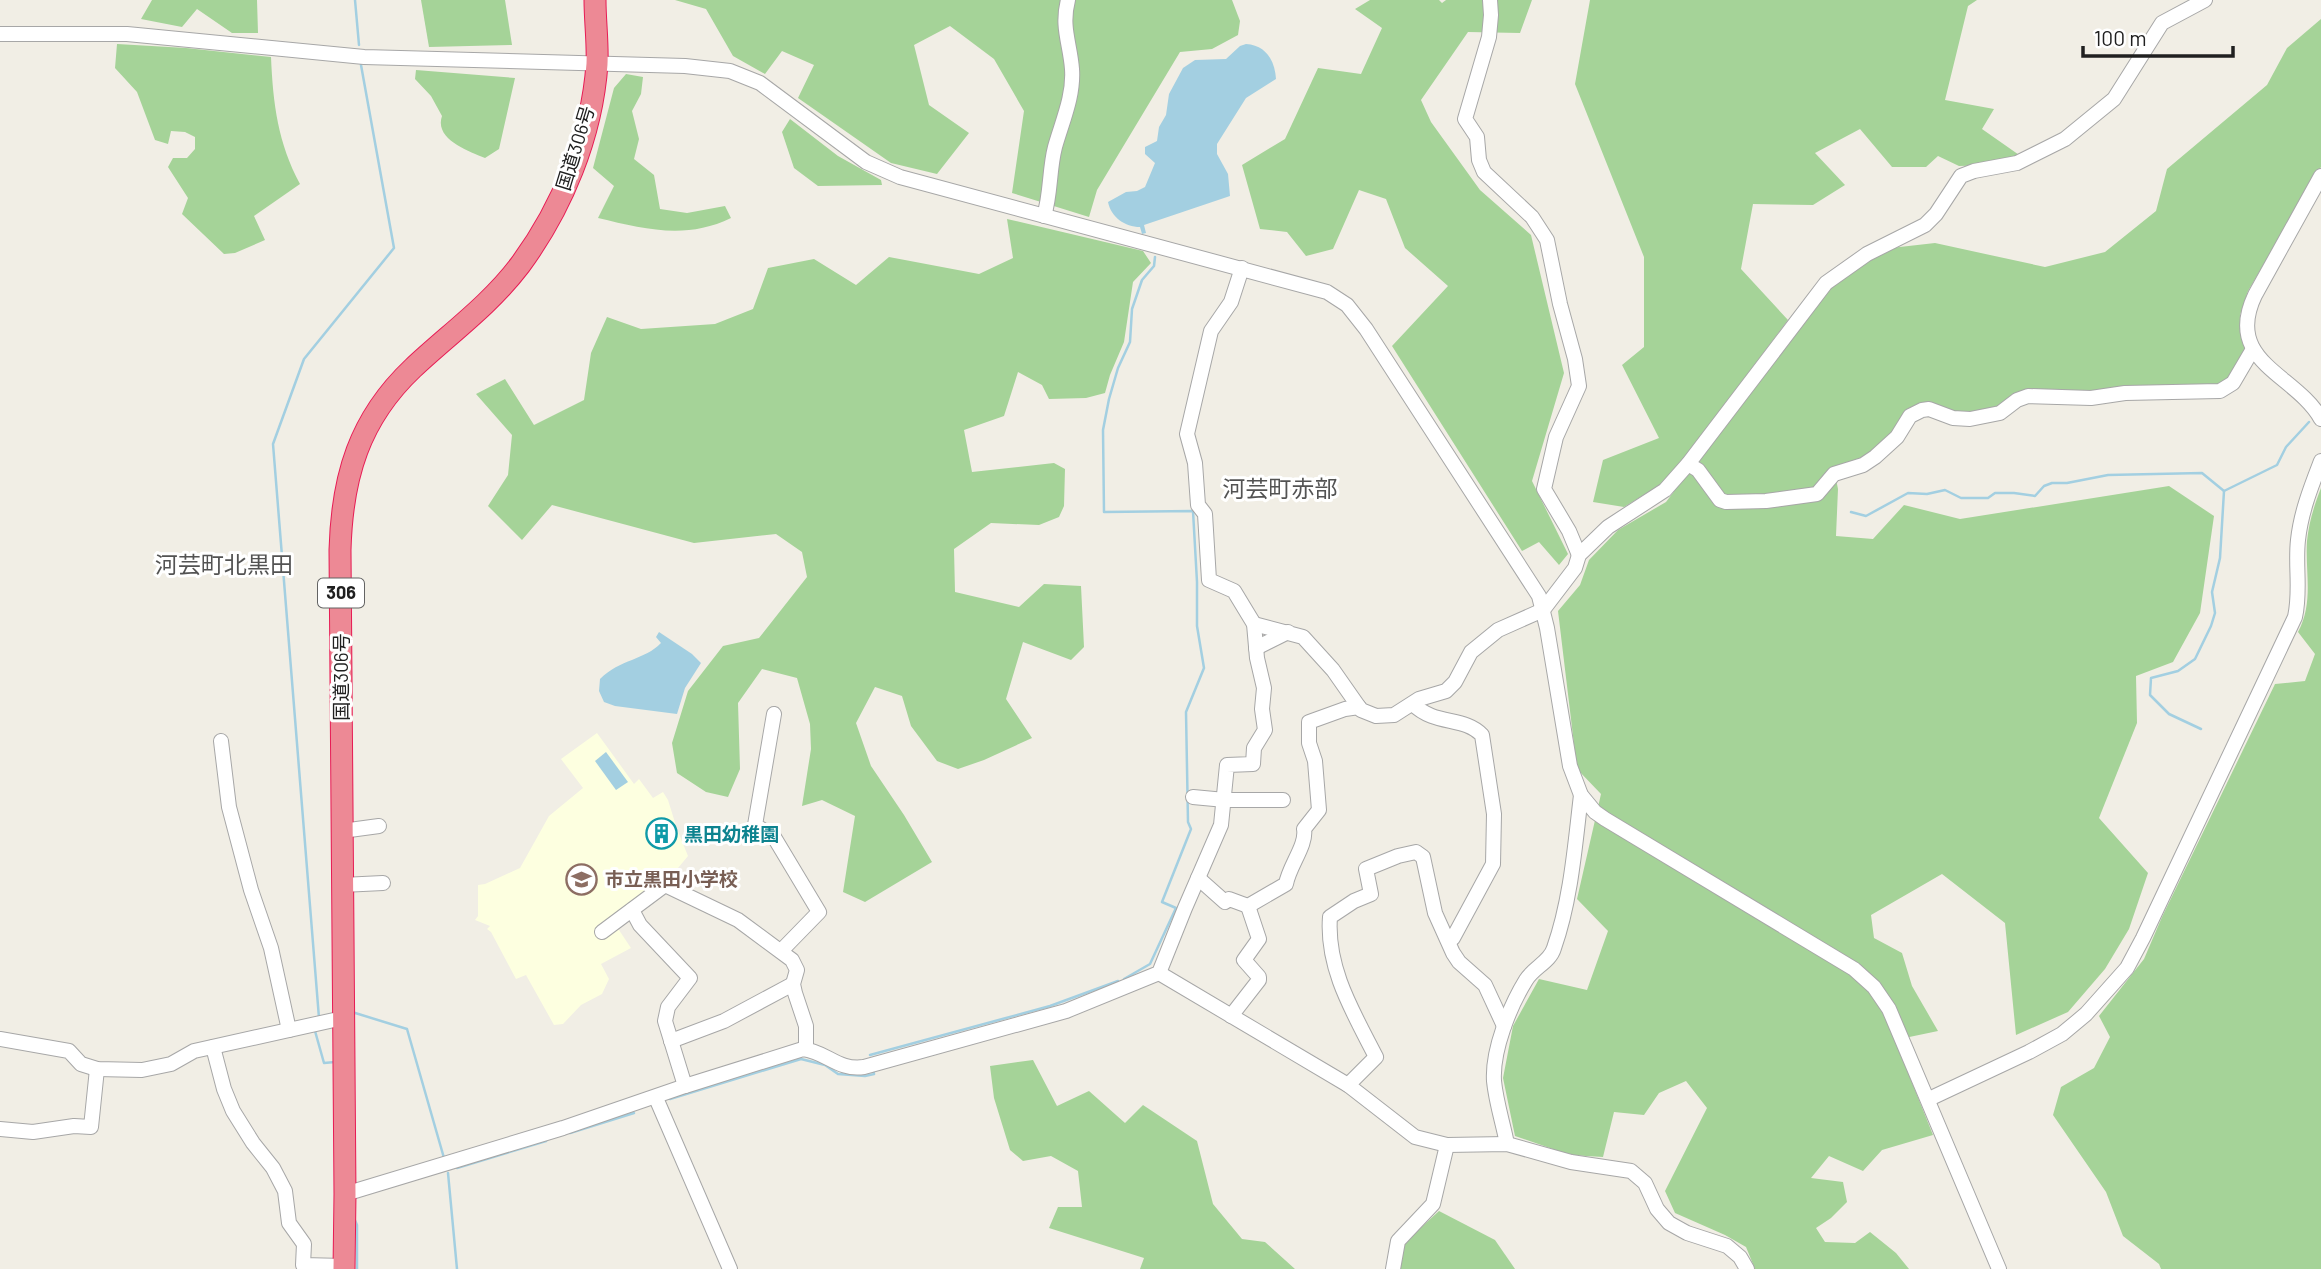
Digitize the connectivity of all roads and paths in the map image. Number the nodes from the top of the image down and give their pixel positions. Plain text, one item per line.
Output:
1 (595, 0) edge
2 (1068, 0) edge
3 (1490, 0) edge
4 (2205, 0) edge
5 (0, 34) edge
6 (597, 64) junction
7 (2321, 176) edge
8 (1044, 216) junction
9 (1242, 268) junction
10 (2253, 349) junction
11 (2321, 419) edge
12 (2321, 461) edge
13 (1688, 464) junction
14 (1579, 555) junction
15 (1543, 610) junction
16 (1254, 624) junction
17 (1288, 632) junction
18 (1256, 648) junction
19 (1413, 704) junction
20 (1359, 707) junction
21 (774, 714) dead end
22 (221, 741) dead end
23 (1581, 795) junction
24 (1193, 797) dead end
25 (1225, 800) junction
26 (1283, 800) dead end
27 (379, 826) dead end
28 (342, 831) junction
29 (1198, 878) junction
30 (383, 883) dead end
31 (342, 885) junction
32 (1248, 906) junction
33 (632, 910) junction
34 (602, 932) dead end
35 (1449, 941) junction
36 (781, 951) junction
37 (1159, 973) junction
38 (793, 984) junction
39 (1231, 1016) junction
40 (343, 1018) junction
41 (1504, 1026) junction
42 (289, 1030) junction
43 (0, 1039) edge
44 (671, 1041) junction
45 (213, 1047) junction
46 (806, 1049) junction
47 (97, 1069) junction
48 (1348, 1085) junction
49 (685, 1086) junction
50 (656, 1098) junction
51 (1929, 1099) junction
52 (0, 1129) edge
53 (1507, 1144) junction
54 (1447, 1145) junction
55 (345, 1194) junction
56 (344, 1267) edge
57 (730, 1269) edge
58 (1393, 1269) edge
59 (1747, 1269) edge
60 (1999, 1269) edge

1 - 6 highway, 国道306号 / 306
2 - 8 street
3 - 14 street
4 - 13 street
5 - 6 street
6 - 8 street
6 - 28 highway, 国道306号 / 306
7 - 10 street
8 - 9 street
9 - 15 street
9 - 16 street
10 - 11 street
10 - 13 street
12 - 51 street
13 - 14 street
14 - 15 street
15 - 19 street
15 - 23 street
16 - 17 street
16 - 18 street
17 - 18 street
17 - 20 street
18 - 25 street
19 - 20 street
19 - 35 street
20 - 32 street
21 - 36 street
22 - 42 street
23 - 41 street
23 - 51 street
24 - 25 street
25 - 26 street
25 - 29 street
27 - 28 street
28 - 31 highway, 国道306号 / 306
29 - 32 street
29 - 37 street
30 - 31 street
31 - 40 highway, 国道306号 / 306
32 - 39 street
33 - 34 street
33 - 36 street
33 - 44 street
35 - 41 street
35 - 48 street
36 - 38 street
37 - 39 street
37 - 46 street
38 - 44 street
38 - 46 street
39 - 48 street
40 - 42 street
40 - 55 highway, 国道306号 / 306
41 - 53 street
42 - 45 street
43 - 47 street
44 - 49 street
45 - 47 street
45 - 56 street
46 - 49 street
47 - 52 street
48 - 54 street
49 - 50 street
50 - 55 street
50 - 57 street
51 - 60 street
53 - 54 street
53 - 59 street
54 - 58 street
55 - 56 highway, 国道306号 / 306

